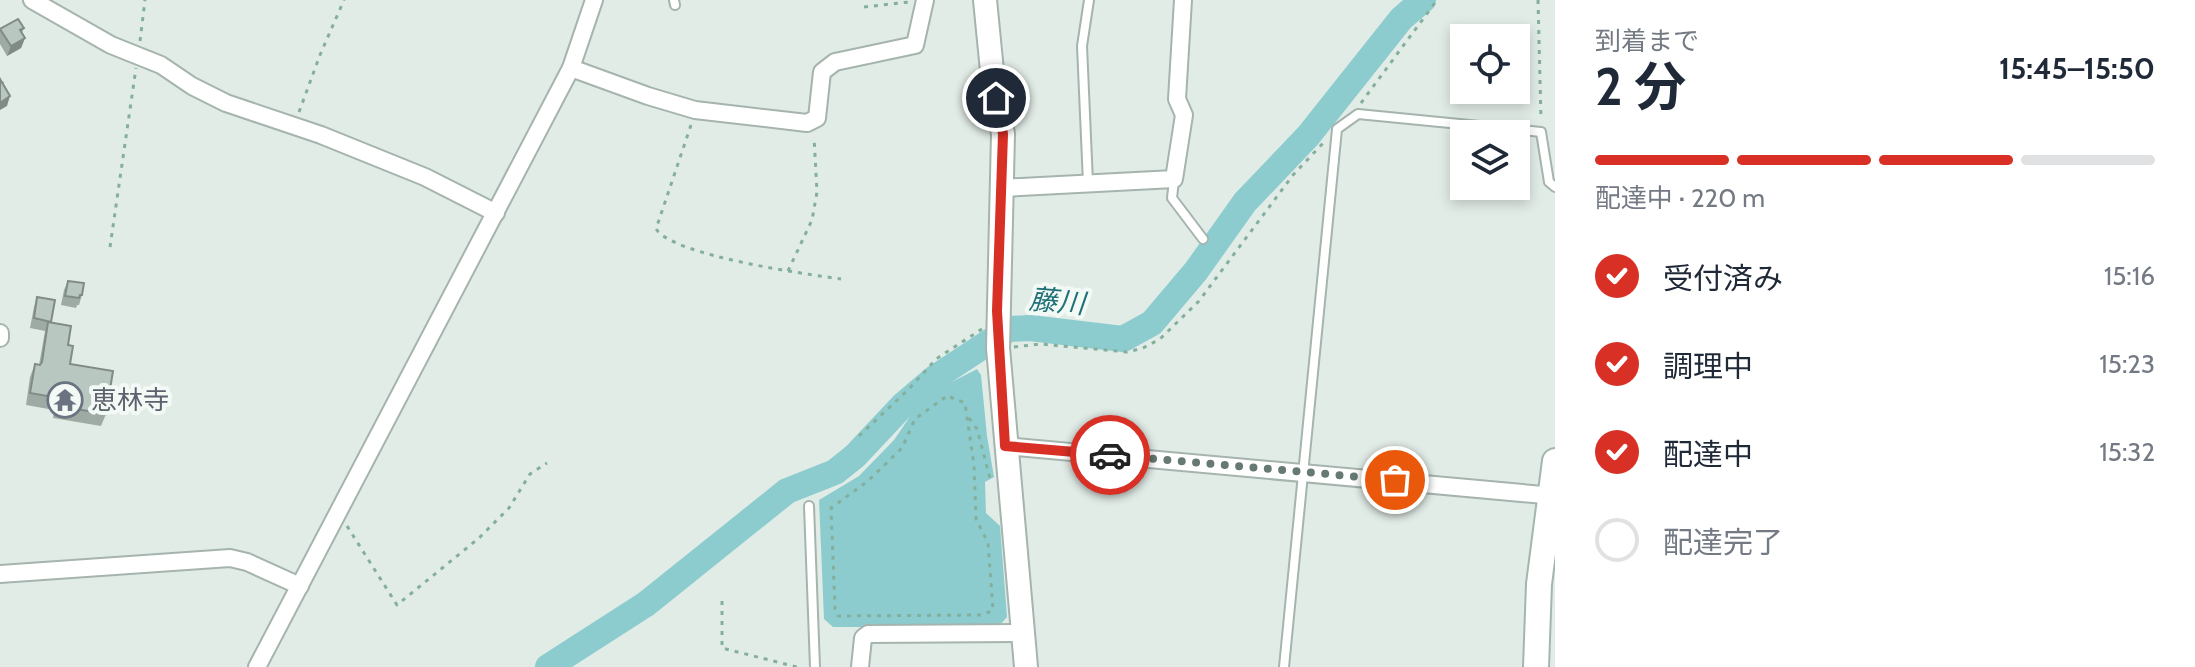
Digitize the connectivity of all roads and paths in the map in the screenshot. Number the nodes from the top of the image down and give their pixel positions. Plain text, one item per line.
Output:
1 (32, 0) edge
2 (145, 0) edge
3 (344, 0) edge
4 (594, 0) edge
5 (985, 0) edge
6 (1089, 0) edge
7 (1183, 0) edge
8 (1437, 0) edge
9 (1538, 0) edge
10 (917, 1) edge
11 (864, 7) dead end
12 (138, 53) junction
13 (571, 68) junction
14 (0, 82) edge
15 (9, 86) dead end
16 (695, 110) junction
17 (1358, 114) junction
18 (813, 122) junction
19 (294, 127) junction
20 (1337, 129) junction
21 (1541, 132) junction
22 (1174, 179) junction
23 (1088, 183) junction
24 (1555, 187) edge
25 (1001, 188) junction
26 (496, 213) junction
27 (1203, 239) dead end
28 (110, 247) dead end
29 (788, 271) junction
30 (841, 279) dead end
31 (997, 321) junction
32 (998, 346) junction
33 (967, 414) junction
34 (859, 436) dead end
35 (1005, 446) junction
36 (1555, 461) edge
37 (547, 463) dead end
38 (1302, 471) junction
39 (994, 494) dead end
40 (1553, 496) edge
41 (809, 506) dead end
42 (338, 513) junction
43 (0, 574) edge
44 (300, 586) junction
45 (722, 601) dead end
46 (1023, 633) junction
47 (257, 667) edge
48 (797, 667) edge
49 (815, 667) edge
50 (860, 667) edge
51 (1026, 667) edge
52 (1284, 667) edge
53 (1536, 667) edge

1 - 12 street
2 - 12 path
3 - 19 path
4 - 13 street
5 - 25 street
6 - 23 lane
7 - 22 street
8 - 17 path
9 - 21 path
10 - 11 path
10 - 18 street
12 - 19 street
12 - 28 path
13 - 16 street
13 - 26 street
14 - 15 path
16 - 18 street
16 - 29 path
17 - 20 lane
17 - 21 lane
18 - 29 path
19 - 26 street
20 - 32 path
20 - 38 lane
21 - 24 lane
22 - 23 street
22 - 27 lane
23 - 25 street
25 - 31 street
26 - 42 street
29 - 30 path
31 - 32 street
31 - 34 path
32 - 35 street
33 - 33 path
33 - 39 path
35 - 38 street
35 - 46 street
36 - 40 main road
37 - 42 path
38 - 40 street
38 - 52 lane
40 - 53 main road
41 - 49 lane
42 - 44 street
43 - 44 street
44 - 47 street
45 - 48 path
46 - 50 street
46 - 51 street

